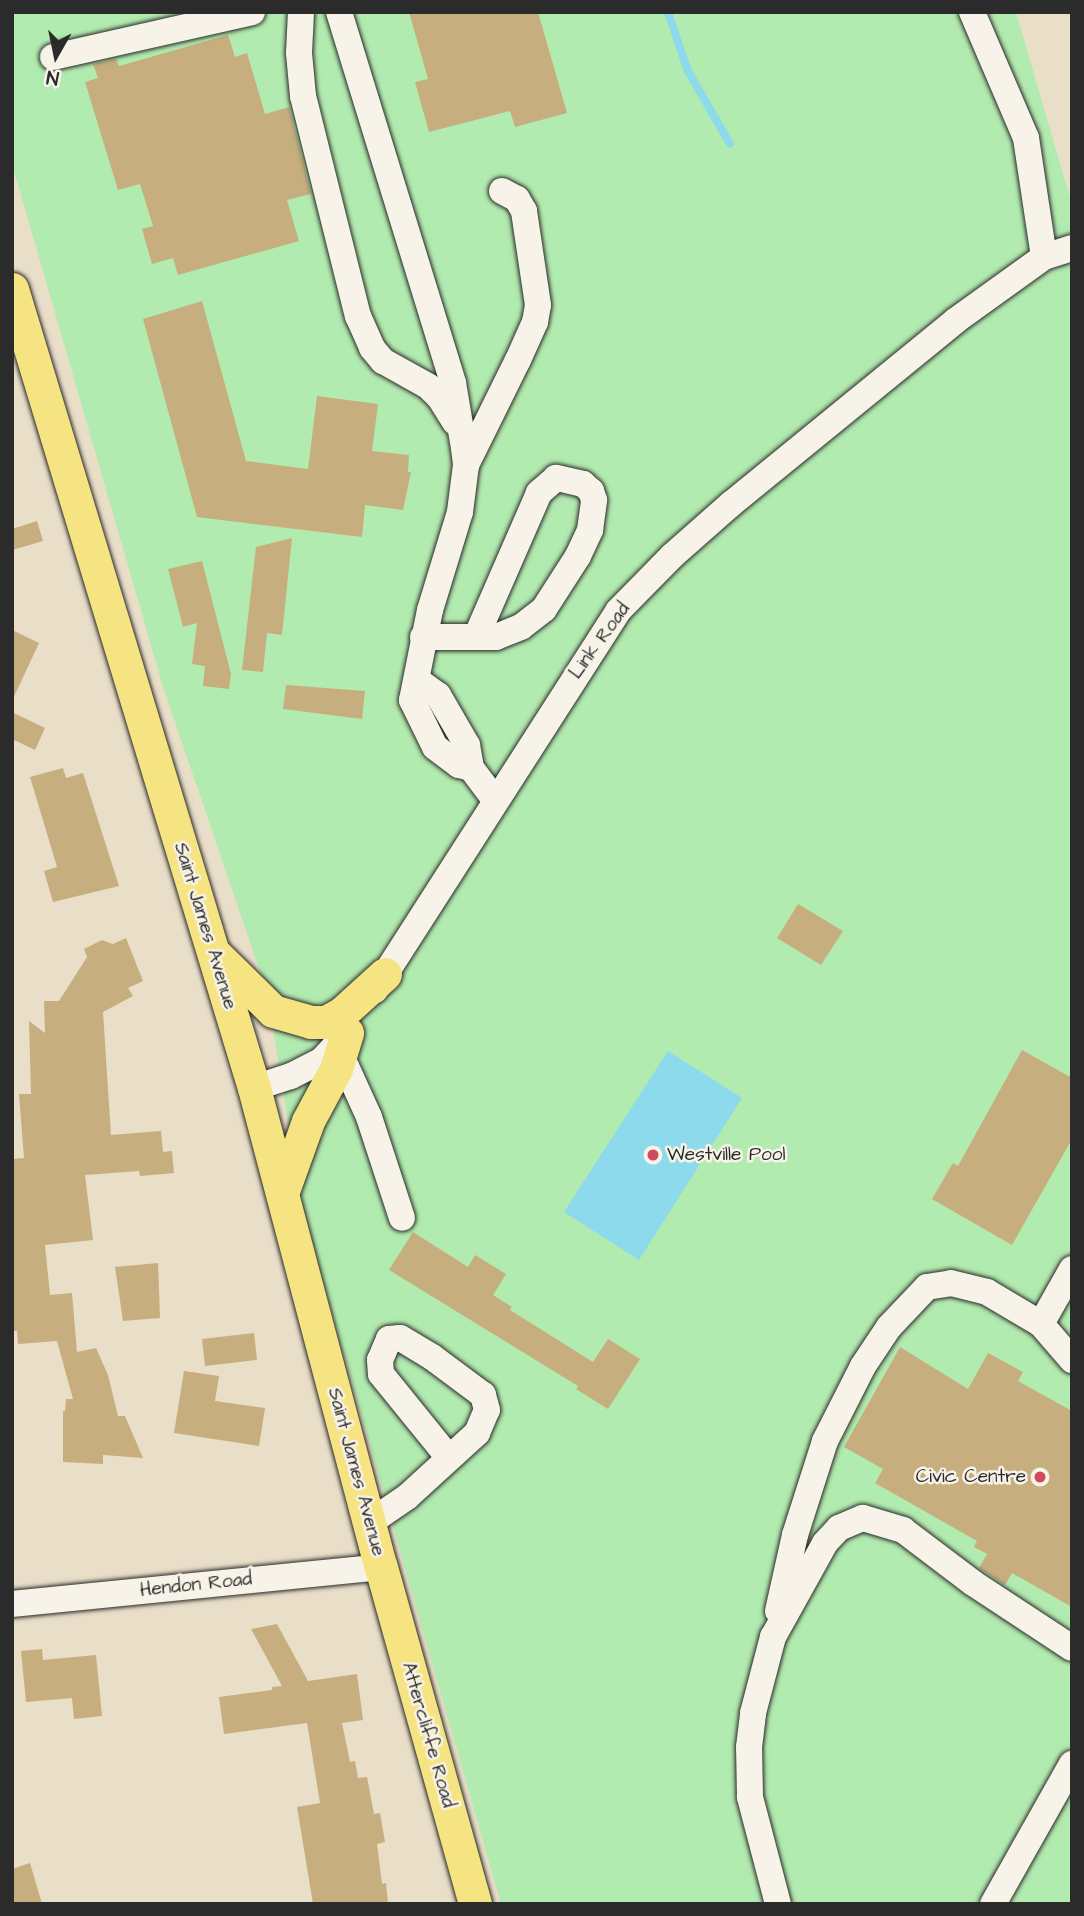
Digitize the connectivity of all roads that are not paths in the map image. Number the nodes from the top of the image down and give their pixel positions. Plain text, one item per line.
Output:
1 (252, 12) edge
2 (302, 12) edge
3 (339, 12) edge
4 (972, 12) edge
5 (53, 57) dead end
6 (502, 191) dead end
7 (1072, 248) edge
8 (1044, 257) junction
9 (13, 296) edge
10 (460, 431) junction
11 (466, 465) junction
12 (424, 637) junction
13 (476, 637) junction
14 (495, 800) junction
15 (213, 952) junction
16 (385, 974) junction
17 (344, 1043) junction
18 (254, 1088) junction
19 (283, 1191) junction
20 (402, 1218) dead end
21 (1072, 1269) edge
22 (1041, 1324) junction
23 (1072, 1360) edge
24 (449, 1458) junction
25 (369, 1523) junction
26 (381, 1567) junction
27 (12, 1604) edge
28 (773, 1637) junction
29 (1072, 1648) edge
30 (1072, 1764) edge
31 (475, 1904) edge
32 (778, 1904) edge
33 (993, 1904) edge

1 - 5 street
2 - 10 street
3 - 10 street
4 - 8 street
6 - 11 street
7 - 8 street, Link Road
8 - 14 street, Link Road
9 - 15 main road, Saint James Avenue
10 - 11 street
11 - 12 street
12 - 13 street
12 - 14 street
13 - 13 street
14 - 16 street, Link Road
15 - 16 main road
15 - 18 main road, Saint James Avenue
16 - 17 street, Link Road
17 - 18 street, Link Road
17 - 19 main road
17 - 20 street
18 - 19 main road, Saint James Avenue
19 - 25 main road, Saint James Avenue
21 - 22 street
22 - 23 street
22 - 28 street
24 - 24 street
24 - 25 street
25 - 26 main road, Saint James Avenue
26 - 27 street, Hendon Road
26 - 31 main road, Attercliffe Road
28 - 29 street
28 - 32 street
30 - 33 street

